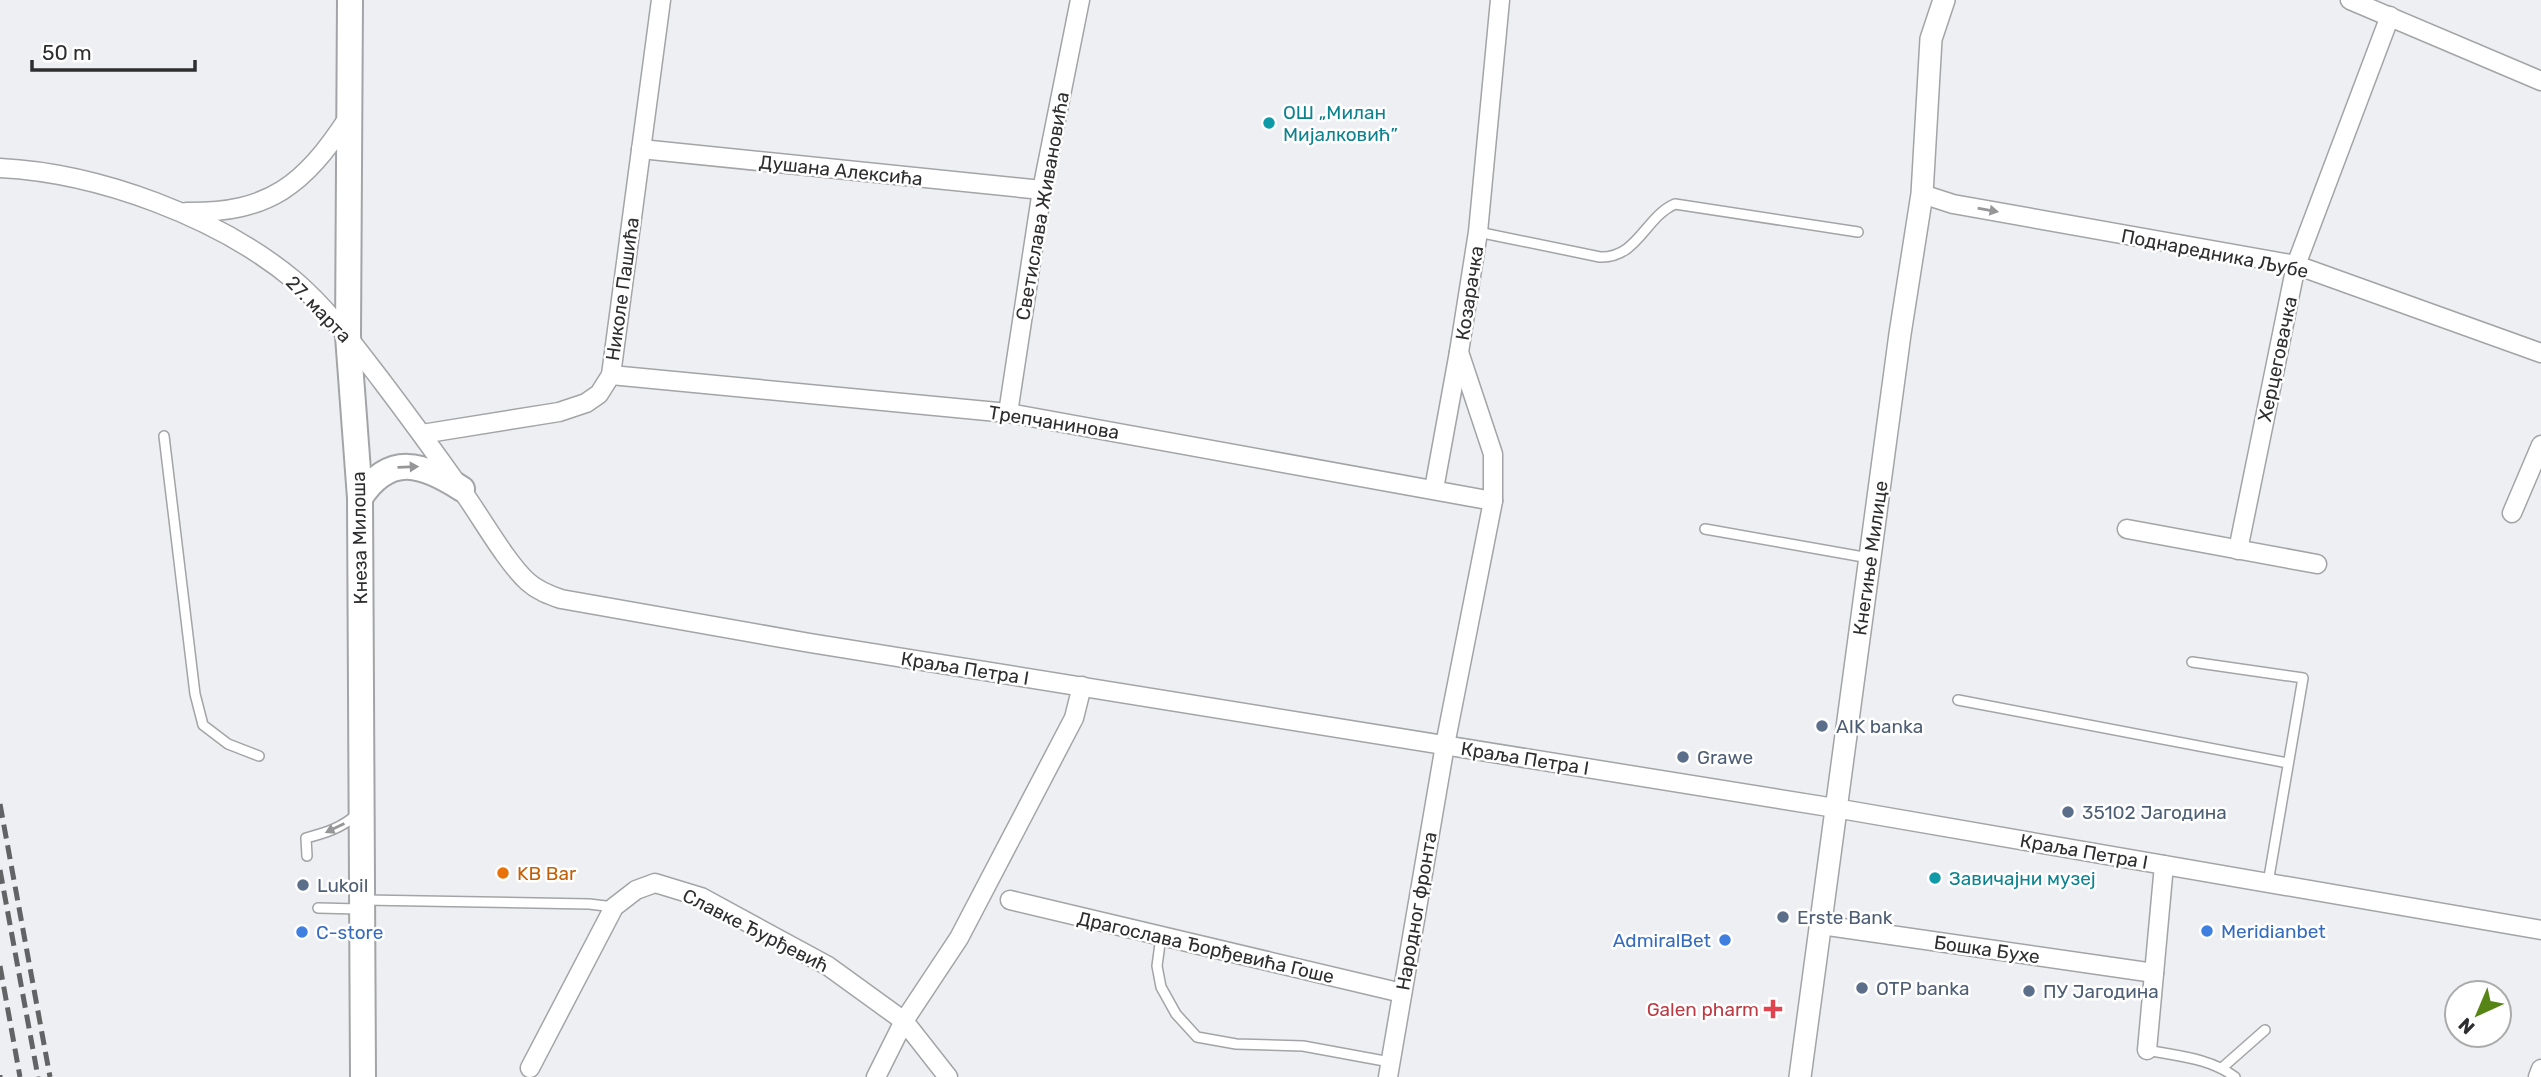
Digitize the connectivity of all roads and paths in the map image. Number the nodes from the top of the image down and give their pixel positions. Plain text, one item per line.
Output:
1 (350, 0) edge
2 (661, 0) edge
3 (1080, 0) edge
4 (1500, 0) edge
5 (1926, 0) edge
6 (1944, 0) edge
7 (2350, 0) edge
8 (2390, 16) junction
9 (1931, 39) junction
10 (2541, 81) edge
11 (348, 118) junction
12 (641, 149) junction
13 (0, 168) edge
14 (1042, 190) junction
15 (1922, 194) junction
16 (183, 212) junction
17 (1478, 232) junction
18 (1858, 232) dead end
19 (2296, 265) junction
20 (348, 336) junction
21 (1459, 352) junction
22 (2541, 353) edge
23 (611, 375) junction
24 (1008, 413) junction
25 (422, 434) junction
26 (164, 436) dead end
27 (2541, 445) edge
28 (461, 489) junction
29 (1434, 489) junction
30 (360, 498) junction
31 (1493, 501) junction
32 (2512, 513) dead end
33 (1705, 529) dead end
34 (2127, 529) dead end
35 (2238, 550) junction
36 (1869, 558) junction
37 (2317, 564) dead end
38 (538, 590) joint
39 (2192, 662) dead end
40 (1082, 686) junction
41 (1958, 700) dead end
42 (1445, 745) junction
43 (258, 756) dead end
44 (2288, 763) junction
45 (1835, 808) junction
46 (361, 810) junction
47 (307, 856) dead end
48 (2164, 865) junction
49 (2268, 883) junction
50 (1010, 900) dead end
51 (362, 904) junction
52 (614, 907) junction
53 (318, 908) dead end
54 (1821, 925) junction
55 (2512, 926) junction
56 (2541, 930) edge
57 (1161, 936) junction
58 (2541, 944) edge
59 (2154, 973) junction
60 (1402, 993) junction
61 (904, 1021) junction
62 (2265, 1030) dead end
63 (2147, 1050) joint
64 (2222, 1067) junction
65 (530, 1068) dead end
66 (2541, 1069) edge
67 (1389, 1070) edge
68 (363, 1077) edge
69 (876, 1077) edge
70 (948, 1077) edge
71 (1800, 1077) edge
72 (2235, 1077) edge
73 (2538, 1077) edge

1 - 11 main road, Кнеза Милоша
2 - 12 street, Николе Пашића
3 - 14 street, Светислава Живановића
4 - 17 street, Козарачка
5 - 9 street
6 - 9 street
7 - 8 street
8 - 10 street
8 - 19 street, Херцеговачка
9 - 15 street, Кнегиње Милице
11 - 16 street
11 - 20 main road, Кнеза Милоша
12 - 14 street, Душана Алексића
12 - 23 street, Николе Пашића
13 - 16 street, 27. марта
14 - 24 street, Светислава Живановића
15 -> 19 street, Поднаредника Љубе
15 - 36 street, Кнегиње Милице
16 - 20 street, 27. марта
17 - 18 lane
17 - 21 street, Козарачка
19 - 22 street, Поднаредника Љубе
19 - 35 street, Херцеговачка
20 - 25 street, 27. марта
20 - 30 main road, Кнеза Милоша
21 - 29 street
21 - 31 street, Козарачка
23 - 24 street, Трепчанинова
23 - 25 street, Николе Пашића
24 - 29 street, Трепчанинова
25 - 28 street, 27. марта
26 - 43 lane
27 - 32 street
30 -> 28 main road
28 - 38 street, 27. марта
29 - 31 street, Трепчанинова
30 - 46 main road, Кнеза Милоша
31 - 42 street, Козарачка
33 - 36 lane
34 - 35 street
35 - 37 street
36 - 45 street, Кнегиње Милице
38 - 40 street, Краља Петра I
39 - 44 lane
40 - 42 street, Краља Петра I
40 - 61 street
41 - 44 lane
42 - 45 street, Краља Петра I
42 - 60 street, Народног фронта
44 - 49 lane
45 - 48 street, Краља Петра I
45 - 54 street, Кнегиње Милице
46 -> 47 lane
46 - 51 main road, Кнеза Милоша
48 - 49 street, Краља Петра I
48 - 59 street
49 - 55 street, Краља Петра I
50 - 57 street, Драгослава Ђорђевића Гоше
51 - 52 lane
51 - 53 lane
51 - 68 main road, Кнеза Милоша
52 - 61 street, Славке Ђурђевић
52 - 65 street, Славке Ђурђевић
54 - 59 street, Бошка Бухе
54 - 71 street, Кнегиње Милице
55 - 56 street, Краља Петра I
55 - 58 street, Краља Петра I
57 - 60 street, Драгослава Ђорђевића Гоше
57 - 67 lane
59 - 63 street
60 - 67 street, Народног фронта
61 - 69 street
61 - 70 street, Славке Ђурђевић
62 - 64 lane
63 - 64 lane
64 - 72 lane
66 - 73 street

